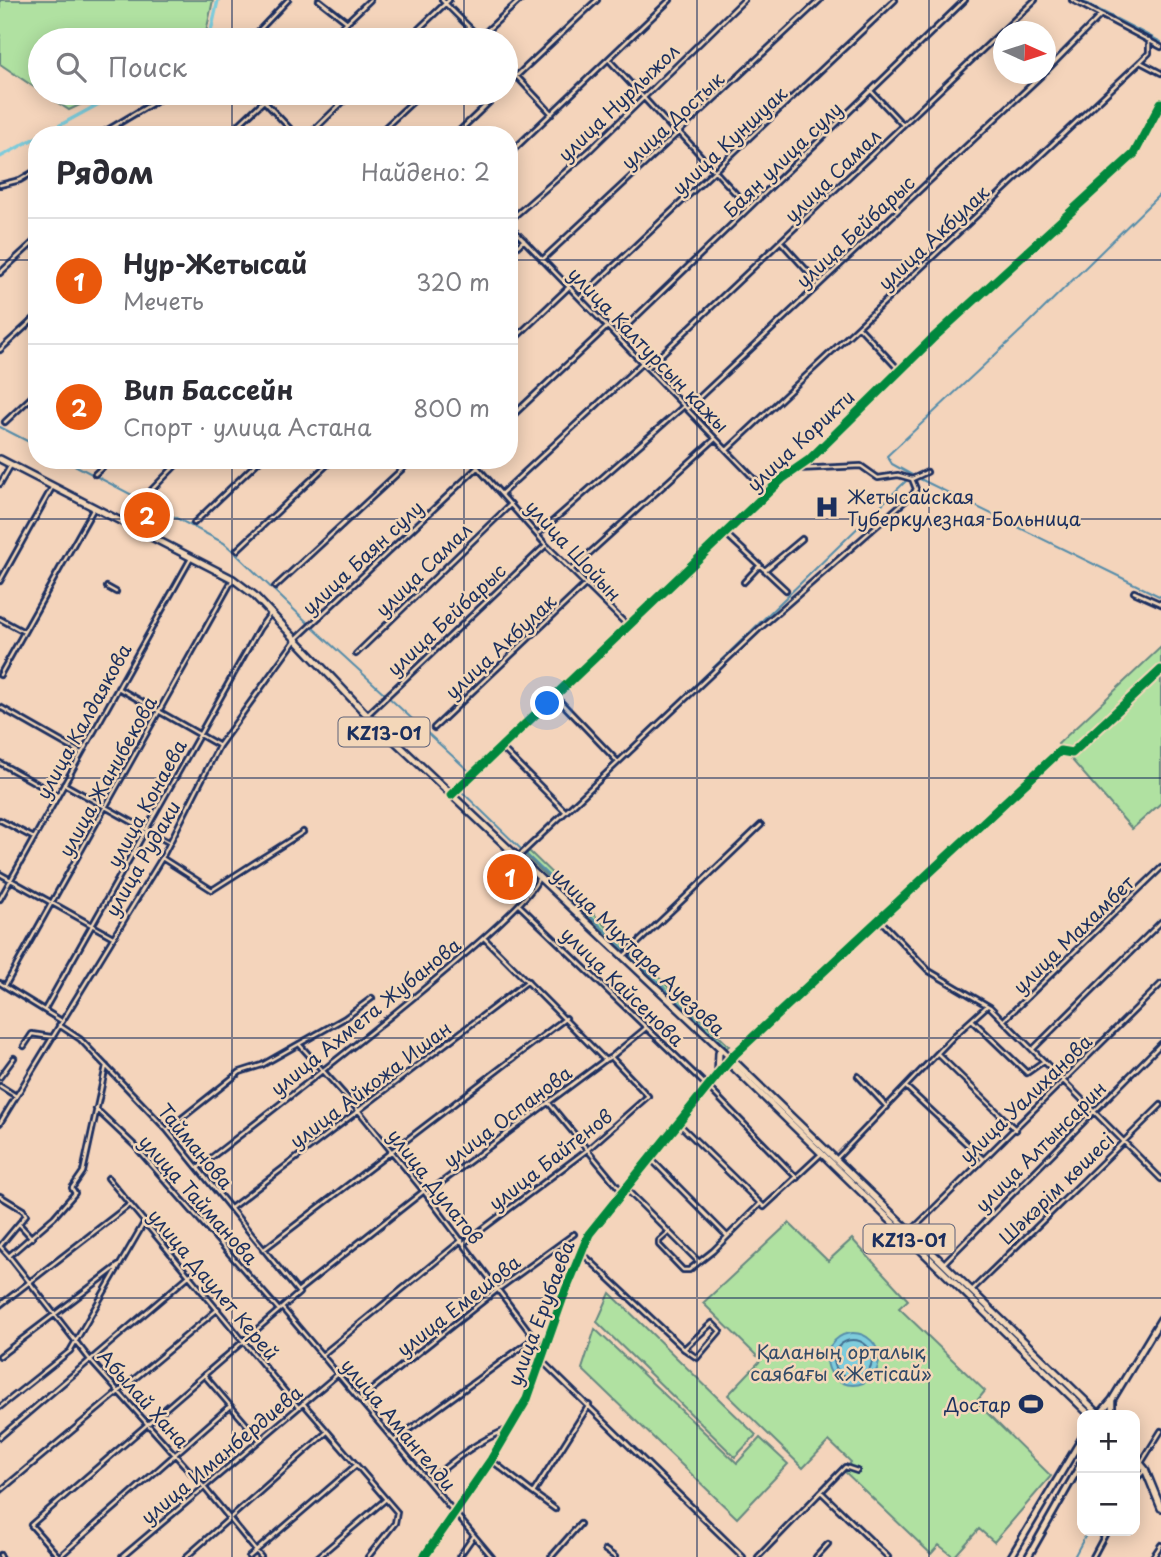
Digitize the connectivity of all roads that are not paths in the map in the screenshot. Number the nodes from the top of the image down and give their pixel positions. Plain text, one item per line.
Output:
1 (288, 0) edge
2 (319, 0) edge
3 (370, 0) edge
4 (520, 0) edge
5 (597, 0) edge
6 (670, 0) edge
7 (744, 0) edge
8 (820, 0) edge
9 (895, 0) edge
10 (965, 0) edge
11 (1035, 0) edge
12 (1072, 0) edge
13 (445, 1) edge
14 (1100, 16) junction
15 (346, 22) junction
16 (261, 28) edge
17 (340, 28) edge
18 (419, 28) edge
19 (469, 28) edge
20 (492, 28) edge
21 (1149, 40) junction
22 (1161, 47) edge
23 (609, 60) junction
24 (1056, 60) edge
25 (1140, 62) junction
26 (1161, 73) edge
27 (518, 74) edge
28 (518, 78) edge
29 (1031, 84) edge
30 (872, 92) junction
31 (644, 97) junction
32 (1161, 103) edge
33 (150, 105) edge
34 (260, 105) edge
35 (268, 105) edge
36 (340, 105) edge
37 (409, 105) edge
38 (487, 105) edge
39 (552, 114) junction
40 (114, 126) edge
41 (238, 126) edge
42 (288, 126) edge
43 (318, 126) edge
44 (387, 126) edge
45 (465, 126) edge
46 (904, 126) junction
47 (679, 134) junction
48 (518, 146) edge
49 (716, 172) junction
50 (28, 175) edge
51 (0, 185) edge
52 (749, 209) junction
53 (518, 215) edge
54 (518, 233) edge
55 (524, 240) junction
56 (782, 243) junction
57 (518, 246) edge
58 (28, 247) edge
59 (542, 260) junction
60 (0, 273) edge
61 (819, 284) junction
62 (569, 287) junction
63 (580, 298) junction
64 (28, 324) edge
65 (607, 327) junction
66 (859, 327) junction
67 (518, 335) edge
68 (616, 336) junction
69 (0, 350) edge
70 (642, 363) junction
71 (647, 368) junction
72 (901, 372) junction
73 (28, 400) edge
74 (685, 407) junction
75 (518, 411) edge
76 (5, 422) dead end
77 (715, 439) junction
78 (727, 450) junction
79 (0, 459) edge
80 (11, 465) junction
81 (100, 469) edge
82 (172, 469) edge
83 (251, 469) edge
84 (322, 469) edge
85 (402, 469) edge
86 (476, 469) edge
87 (480, 469) edge
88 (797, 469) junction
89 (927, 472) dead end
90 (95, 474) dead end
91 (914, 477) junction
92 (0, 484) edge
93 (53, 486) junction
94 (768, 493) junction
95 (501, 494) junction
96 (511, 504) junction
97 (94, 508) junction
98 (120, 522) junction
99 (194, 523) dead end
100 (538, 534) junction
101 (726, 534) junction
102 (802, 539) dead end
103 (546, 545) junction
104 (237, 550) dead end
105 (192, 557) junction
106 (760, 565) junction
107 (572, 569) junction
108 (765, 570) junction
109 (233, 579) junction
110 (0, 581) edge
111 (744, 582) dead end
112 (586, 584) junction
113 (107, 587) dead end
114 (275, 587) dead end
115 (786, 590) dead end
116 (116, 592) dead end
117 (1134, 592) dead end
118 (1161, 604) edge
119 (272, 612) junction
120 (0, 619) edge
121 (629, 627) junction
122 (24, 632) junction
123 (297, 638) junction
124 (356, 654) dead end
125 (1161, 670) edge
126 (0, 675) edge
127 (118, 688) junction
128 (555, 696) junction
129 (0, 707) edge
130 (159, 711) junction
131 (367, 715) junction
132 (434, 728) dead end
133 (201, 735) junction
134 (219, 746) junction
135 (502, 748) junction
136 (81, 753) junction
137 (618, 762) junction
138 (0, 763) edge
139 (64, 784) junction
140 (454, 793) junction
141 (57, 795) junction
142 (106, 806) junction
143 (565, 811) junction
144 (0, 820) edge
145 (761, 825) dead end
146 (148, 830) junction
147 (303, 832) dead end
148 (34, 838) junction
149 (170, 843) junction
150 (162, 858) junction
151 (517, 858) junction
152 (1161, 868) edge
153 (1157, 872) junction
154 (0, 874) edge
155 (537, 876) junction
156 (1161, 876) edge
157 (10, 880) junction
158 (0, 899) edge
159 (52, 903) junction
160 (519, 905) junction
161 (879, 920) junction
162 (1161, 922) edge
163 (93, 926) junction
164 (113, 937) junction
165 (484, 937) junction
166 (626, 954) junction
167 (528, 981) junction
168 (0, 983) edge
169 (1161, 984) edge
170 (5, 986) junction
171 (372, 998) dead end
172 (988, 1006) junction
173 (46, 1009) junction
174 (566, 1018) junction
175 (972, 1020) junction
176 (1004, 1020) junction
177 (60, 1023) junction
178 (646, 1028) junction
179 (51, 1037) junction
180 (299, 1044) junction
181 (1161, 1044) edge
182 (24, 1046) dead end
183 (718, 1049) junction
184 (1033, 1049) junction
185 (937, 1054) junction
186 (611, 1057) junction
187 (14, 1058) dead end
188 (605, 1060) junction
189 (730, 1060) junction
190 (1044, 1061) junction
191 (106, 1066) junction
192 (323, 1070) junction
193 (737, 1070) junction
194 (718, 1074) junction
195 (858, 1076) dead end
196 (0, 1077) edge
197 (1064, 1081) junction
198 (0, 1086) edge
199 (906, 1086) junction
200 (708, 1087) junction
201 (16, 1096) junction
202 (548, 1102) junction
203 (1161, 1105) edge
204 (887, 1107) junction
205 (96, 1109) junction
206 (358, 1110) junction
207 (1094, 1112) junction
208 (0, 1122) edge
209 (678, 1124) junction
210 (167, 1130) junction
211 (1016, 1130) junction
212 (1123, 1142) junction
213 (391, 1150) junction
214 (587, 1150) junction
215 (824, 1152) junction
216 (650, 1158) junction
217 (983, 1159) junction
218 (834, 1162) junction
219 (198, 1168) junction
220 (108, 1178) dead end
221 (797, 1178) junction
222 (1161, 1179) edge
223 (625, 1191) junction
224 (425, 1193) junction
225 (0, 1196) edge
226 (760, 1204) junction
227 (129, 1205) junction
228 (230, 1209) junction
229 (145, 1222) junction
230 (20, 1225) junction
231 (669, 1232) junction
232 (575, 1234) dead end
233 (908, 1234) junction
234 (727, 1236) junction
235 (32, 1238) junction
236 (464, 1242) junction
237 (1, 1246) edge
238 (263, 1250) junction
239 (580, 1252) junction
240 (9, 1256) junction
241 (699, 1262) junction
242 (121, 1264) junction
243 (941, 1266) junction
244 (191, 1274) junction
245 (30, 1282) junction
246 (299, 1290) junction
247 (497, 1290) junction
248 (971, 1291) junction
249 (0, 1305) edge
250 (218, 1309) junction
251 (281, 1310) junction
252 (52, 1314) junction
253 (1161, 1319) edge
254 (1159, 1327) edge
255 (534, 1338) junction
256 (243, 1339) junction
257 (76, 1342) junction
258 (684, 1349) junction
259 (544, 1351) junction
260 (322, 1355) junction
261 (0, 1356) edge
262 (541, 1360) junction
263 (91, 1361) junction
264 (203, 1374) junction
265 (338, 1374) junction
266 (119, 1391) junction
267 (360, 1399) junction
268 (1110, 1402) junction
269 (303, 1403) junction
270 (589, 1405) junction
271 (230, 1406) junction
272 (298, 1407) junction
273 (0, 1408) edge
274 (1086, 1408) junction
275 (1090, 1410) edge
276 (1103, 1410) edge
277 (1111, 1410) edge
278 (147, 1422) junction
279 (511, 1429) junction
280 (1161, 1431) edge
281 (327, 1432) junction
282 (0, 1437) edge
283 (259, 1439) junction
284 (395, 1440) junction
285 (1077, 1447) edge
286 (174, 1453) junction
287 (491, 1460) junction
288 (1140, 1463) edge
289 (356, 1465) junction
290 (1143, 1466) junction
291 (1077, 1470) edge
292 (857, 1471) dead end
293 (1139, 1473) edge
294 (430, 1480) junction
295 (1161, 1483) edge
296 (1153, 1485) junction
297 (203, 1486) junction
298 (0, 1491) edge
299 (821, 1492) junction
300 (533, 1493) junction
301 (386, 1500) junction
302 (1161, 1507) edge
303 (555, 1509) dead end
304 (455, 1513) junction
305 (1038, 1513) junction
306 (1049, 1518) junction
307 (230, 1519) junction
308 (580, 1524) dead end
309 (1104, 1536) edge
310 (473, 1537) junction
311 (828, 1544) dead end
312 (1161, 1545) edge
313 (605, 1550) dead end
314 (256, 1551) junction
315 (60, 1557) edge
316 (122, 1557) edge
317 (186, 1557) edge
318 (249, 1557) edge
319 (261, 1557) edge
320 (318, 1557) edge
321 (368, 1557) edge
322 (424, 1557) edge
323 (460, 1557) edge
324 (492, 1557) edge
325 (551, 1557) edge
326 (615, 1557) edge
327 (743, 1557) edge
328 (758, 1557) edge
329 (816, 1557) edge
330 (888, 1557) edge
331 (1011, 1557) edge
332 (1028, 1557) edge
333 (1093, 1557) edge
334 (1153, 1557) edge

1 - 16 street
2 - 15 street
3 - 15 street
4 - 20 street
5 - 27 street
6 - 23 street
7 - 31 street, улица Нурлыжол
8 - 47 street, улица Достык
9 - 49 street, улица Куншуак
10 - 30 street, Баян улица сулу
11 - 46 street, улица Самал
12 - 14 street
13 - 18 street
13 - 19 street
14 - 21 street
14 - 24 street, улица Бейбарыс
15 - 17 street
21 - 22 street
21 - 25 street, улица Акбулак
23 - 31 street
23 - 39 street
25 - 26 street
25 - 66 street, улица Акбулак
28 - 39 street
29 - 61 street, улица Бейбарыс
30 - 46 street
30 - 52 street, Баян улица сулу
31 - 47 street
31 - 53 street, улица Нурлыжол
32 - 72 street, улица Корикти
33 - 40 street
34 - 41 street
35 - 42 street
36 - 43 street
37 - 44 street
38 - 45 street
39 - 48 street
46 - 56 street, улица Самал
47 - 49 street
47 - 59 street, улица Достык
49 - 52 street
49 - 63 street, улица Куншуак
50 - 51 street
52 - 68 street, Баян улица сулу
54 - 55 street, улица Калтурсын кажы
55 - 57 street
55 - 59 street, улица Калтурсын кажы
56 - 61 street
56 - 71 street, улица Самал
58 - 60 street
59 - 62 street, улица Калтурсын кажы
61 - 74 street, улица Бейбарыс
62 - 63 street, улица Калтурсын кажы
62 - 67 street
63 - 65 street, улица Калтурсын кажы
64 - 69 street
65 - 68 street, улица Калтурсын кажы
65 - 75 street
66 - 72 street
66 - 78 street, улица Акбулак
68 - 70 street, улица Калтурсын кажы
70 - 71 street, улица Калтурсын кажы
70 - 95 street
71 - 74 street, улица Калтурсын кажы
72 - 88 street, улица Корикти
73 - 76 street
74 - 77 street, улица Калтурсын кажы
74 - 100 street
77 - 78 street, улица Калтурсын кажы
77 - 107 street
78 - 94 street, улица Калтурсын кажы
79 - 80 main road, улица Мухтара Ауезова / KZ13-01
80 - 92 street
80 - 93 main road, улица Мухтара Ауезова / KZ13-01
81 - 90 street
82 - 98 street
83 - 99 street
84 - 104 street
85 - 114 street
86 - 123 street, улица Баян сулу
87 - 95 street, улица Шойын
88 - 91 street
88 - 94 street, улица Корикти
89 - 91 street
91 - 137 street
93 - 97 main road, улица Мухтара Ауезова / KZ13-01
93 - 110 street
94 - 101 street, улица Корикти
95 - 96 street, улица Шойын
96 - 100 street, улица Шойын
96 - 124 street, улица Самал
97 - 98 main road, улица Мухтара Ауезова / KZ13-01
97 - 122 street
98 - 105 main road, улица Мухтара Ауезова / KZ13-01
100 - 103 street, улица Шойын
101 - 106 street
101 - 121 street, улица Корикти
102 - 108 street
103 - 107 street, улица Шойын
103 - 131 street, улица Бейбарыс
105 - 109 main road, улица Мухтара Ауезова / KZ13-01
105 - 127 street, улица Калдаякова
106 - 108 street
106 - 111 street
107 - 112 street, улица Шойын
108 - 115 street
109 - 119 main road, улица Мухтара Ауезова / KZ13-01
109 - 130 street, улица Жанибекова
112 - 121 street, улица Шойын
112 - 132 street, улица Акбулак
113 - 116 street
117 - 118 street
119 - 123 main road, улица Мухтара Ауезова / KZ13-01
119 - 133 street, улица Конаева
120 - 122 street
121 - 128 street, улица Корикти
122 - 126 street
123 - 131 main road, улица Мухтара Ауезова / KZ13-01
123 - 134 street, улица Рудаки
125 - 161 street
127 - 130 street
127 - 136 street, улица Калдаякова
128 - 135 street, улица Корикти
128 - 137 street
129 - 136 street
130 - 133 street
130 - 142 street, улица Жанибекова
131 - 140 main road, улица Мухтара Ауезова / KZ13-01
133 - 134 street
133 - 146 street, улица Конаева
134 - 149 street, улица Рудаки
135 - 140 street, улица Корикти
135 - 143 street
136 - 139 street, улица Калдаякова
137 - 143 street
138 - 141 street
139 - 141 street, улица Калдаякова
139 - 142 street
140 - 151 main road, улица Мухтара Ауезова / KZ13-01
141 - 148 street, улица Калдаякова
142 - 146 street
142 - 159 street, улица Жанибекова
143 - 151 street
144 - 148 street
145 - 166 street
146 - 149 street
146 - 163 street, улица Конаева
147 - 150 street
148 - 157 street, улица Калдаякова
149 - 150 street, улица Рудаки
150 - 164 street, улица Рудаки
151 - 155 main road, улица Мухтара Ауезова / KZ13-01
152 - 153 street, улица Махамбет
153 - 156 street
153 - 176 street, улица Махамбет
154 - 157 street
155 - 160 street, улица Ахмета Жубанова
155 - 166 main road, улица Мухтара Ауезова / KZ13-01
157 - 158 street, улица Калдаякова
157 - 159 street
159 - 163 street
159 - 170 street, улица Жанибекова
160 - 165 street, улица Ахмета Жубанова
160 - 178 street, улица Кайсенова
161 - 172 street
161 - 189 street
162 - 184 street
163 - 164 street
163 - 173 street, улица Конаева
164 - 177 street, улица Рудаки
165 - 167 street
165 - 192 street, улица Ахмета Жубанова
166 - 183 main road, улица Мухтара Ауезова / KZ13-01
167 - 174 street
167 - 206 street, улица Айкожа Ишан
168 - 170 street, Тайманова
169 - 197 street, улица Уалиханова
170 - 173 street, Тайманова
171 - 180 street
172 - 175 street
172 - 176 street
173 - 177 street, Тайманова
174 - 188 street
174 - 213 street
175 - 185 street
175 - 190 street
176 - 184 street
177 - 179 street, улица Рудаки
177 - 191 street, Тайманова
178 - 186 street, улица Оспанова
178 - 200 street, улица Кайсенова
179 - 182 street
179 - 201 street, улица Рудаки
180 - 192 street, улица Дулатов
180 - 210 street
181 - 207 street, улица Алтынсарин
183 - 189 main road, улица Мухтара Ауезова / KZ13-01
183 - 194 main road
184 - 190 street
185 - 199 street
185 - 211 street
186 - 188 street, улица Оспанова
186 - 214 street, улица Байтенов
187 - 196 street
188 - 202 street, улица Оспанова
189 - 193 main road, улица Мухтара Ауезова / KZ13-01
189 - 194 street, улица Ерубаева
189 - 215 main road, улица Мухтара Ауезова / KZ13-01
190 - 197 street
191 - 205 street
191 - 210 street, Тайманова
192 - 206 street, улица Дулатов
192 - 219 street, улица Ахмета Жубанова
193 - 194 main road
193 - 215 main road, улица Мухтара Ауезова / KZ13-01
194 - 200 street, улица Ерубаева
195 - 204 street
197 - 207 street
197 - 211 street, улица Уалиханова
198 - 201 street
199 - 204 street
199 - 217 street
200 - 209 street, улица Ерубаева
200 - 221 street, улица Кайсенова
201 - 208 street, улица Рудаки
202 - 214 street
202 - 224 street, улица Оспанова
203 - 212 street, Шәкәрім көшесі
204 - 218 street
205 - 235 street
205 - 251 street, улица Тайманова
206 - 213 street, улица Дулатов
206 - 228 street, улица Айкожа Ишан
207 - 212 street
207 - 243 street, улица Алтынсарин
209 - 216 street, улица Ерубаева
209 - 226 street
210 - 219 street, Тайманова
211 - 217 street, улица Уалиханова
212 - 222 street
212 - 248 street, Шәкәрім көшесі
213 - 224 street, улица Дулатов
213 - 238 street
214 - 223 street
214 - 236 street, улица Байтенов
215 - 218 main road, улица Мухтара Ауезова / KZ13-01
215 - 221 street
216 - 223 street, улица Ерубаева
216 - 234 street
217 - 233 street, улица Уалиханова
218 - 233 main road, улица Мухтара Ауезова / KZ13-01
219 - 228 street, Тайманова
220 - 227 street, улица Даулет Керей
221 - 226 street
223 - 231 street
223 - 239 street, улица Ерубаева
224 - 236 street, улица Дулатов
224 - 246 street, улица Оспанова
225 - 230 street
226 - 234 street
227 - 229 street, улица Даулет Керей
227 - 245 street
228 - 238 street, Тайманова
229 - 242 street
229 - 244 street, улица Даулет Керей
230 - 235 street
230 - 237 street
231 - 241 street
231 - 241 street
232 - 247 street, улица Емешова
233 - 243 main road, улица Мухтара Ауезова / KZ13-01
234 - 241 street
235 - 240 street
236 - 247 street, улица Дулатов
236 - 260 street, улица Байтенов
237 - 240 street, Абылай Хана
238 - 246 street, Тайманова
239 - 258 street
239 - 259 street, улица Ерубаева
240 - 245 street, Абылай Хана
242 - 252 street
242 - 257 street
243 - 248 main road, улица Мухтара Ауезова / KZ13-01
243 - 274 main road, улица Мухтара Ауезова / KZ13-01
244 - 250 street, улица Даулет Керей
244 - 263 street
245 - 249 street
245 - 252 street, Абылай Хана
246 - 251 street
247 - 255 street, улица Дулатов
247 - 267 street, улица Емешова
248 - 274 main road, улица Мухтара Ауезова / KZ13-01
250 - 256 street, улица Даулет Керей
250 - 266 street
251 - 256 street
251 - 260 street, улица Амангелди
252 - 257 street, Абылай Хана
252 - 261 street
253 - 254 street
254 - 268 street
255 - 259 street, улица Дулатов
255 - 284 street
256 - 264 street
256 - 272 street, улица Даулет Керей
257 - 263 street, Абылай Хана
257 - 273 street
258 - 258 street
259 - 262 street, улица Ерубаева
260 - 265 street, улица Амангелди
262 - 270 street
262 - 279 street, улица Ерубаева
263 - 266 street, Абылай Хана
263 - 282 street
264 - 271 street
264 - 278 street
265 - 267 street, улица Амангелди
265 - 269 street, улица Иманбердиева
266 - 278 street, Абылай Хана
266 - 298 street
267 - 284 street, улица Амангелди
268 - 274 street
268 - 276 street
268 - 277 street
269 - 272 street, улица Иманбердиева
269 - 281 street
270 - 300 street
270 - 327 street
271 - 283 street
271 - 286 street
272 - 283 street, улица Иманбердиева
274 - 275 main road, улица Мухтара Ауезова / KZ13-01
278 - 286 street, Абылай Хана
278 - 315 street
279 - 287 street, улица Ерубаева
279 - 294 street
280 - 290 street
281 - 289 street
281 - 307 street
283 - 297 street, улица Иманбердиева
284 - 294 street, улица Амангелди
285 - 305 street
286 - 297 street, Абылай Хана
286 - 315 street
287 - 300 street
287 - 304 street, улица Ерубаева
288 - 290 main road
289 - 301 street
289 - 314 street
290 - 293 street
290 - 296 main road
291 - 306 street
292 - 299 street
294 - 304 street, улица Амангелди
295 - 296 street
296 - 302 main road
297 - 307 street, Абылай Хана
297 - 316 street, улица Иманбердиева
299 - 328 street
299 - 330 street
300 - 303 street
301 - 320 street
301 - 321 street
304 - 310 street, улица Амангелди
304 - 322 street, улица Ерубаева
305 - 306 street
305 - 331 street
306 - 332 street
307 - 314 street, Абылай Хана
307 - 317 street
308 - 325 street
309 - 333 street
310 - 323 street
310 - 324 street, улица Амангелди
311 - 329 street
312 - 334 street
313 - 326 street
314 - 318 street
314 - 319 street, Абылай Хана

